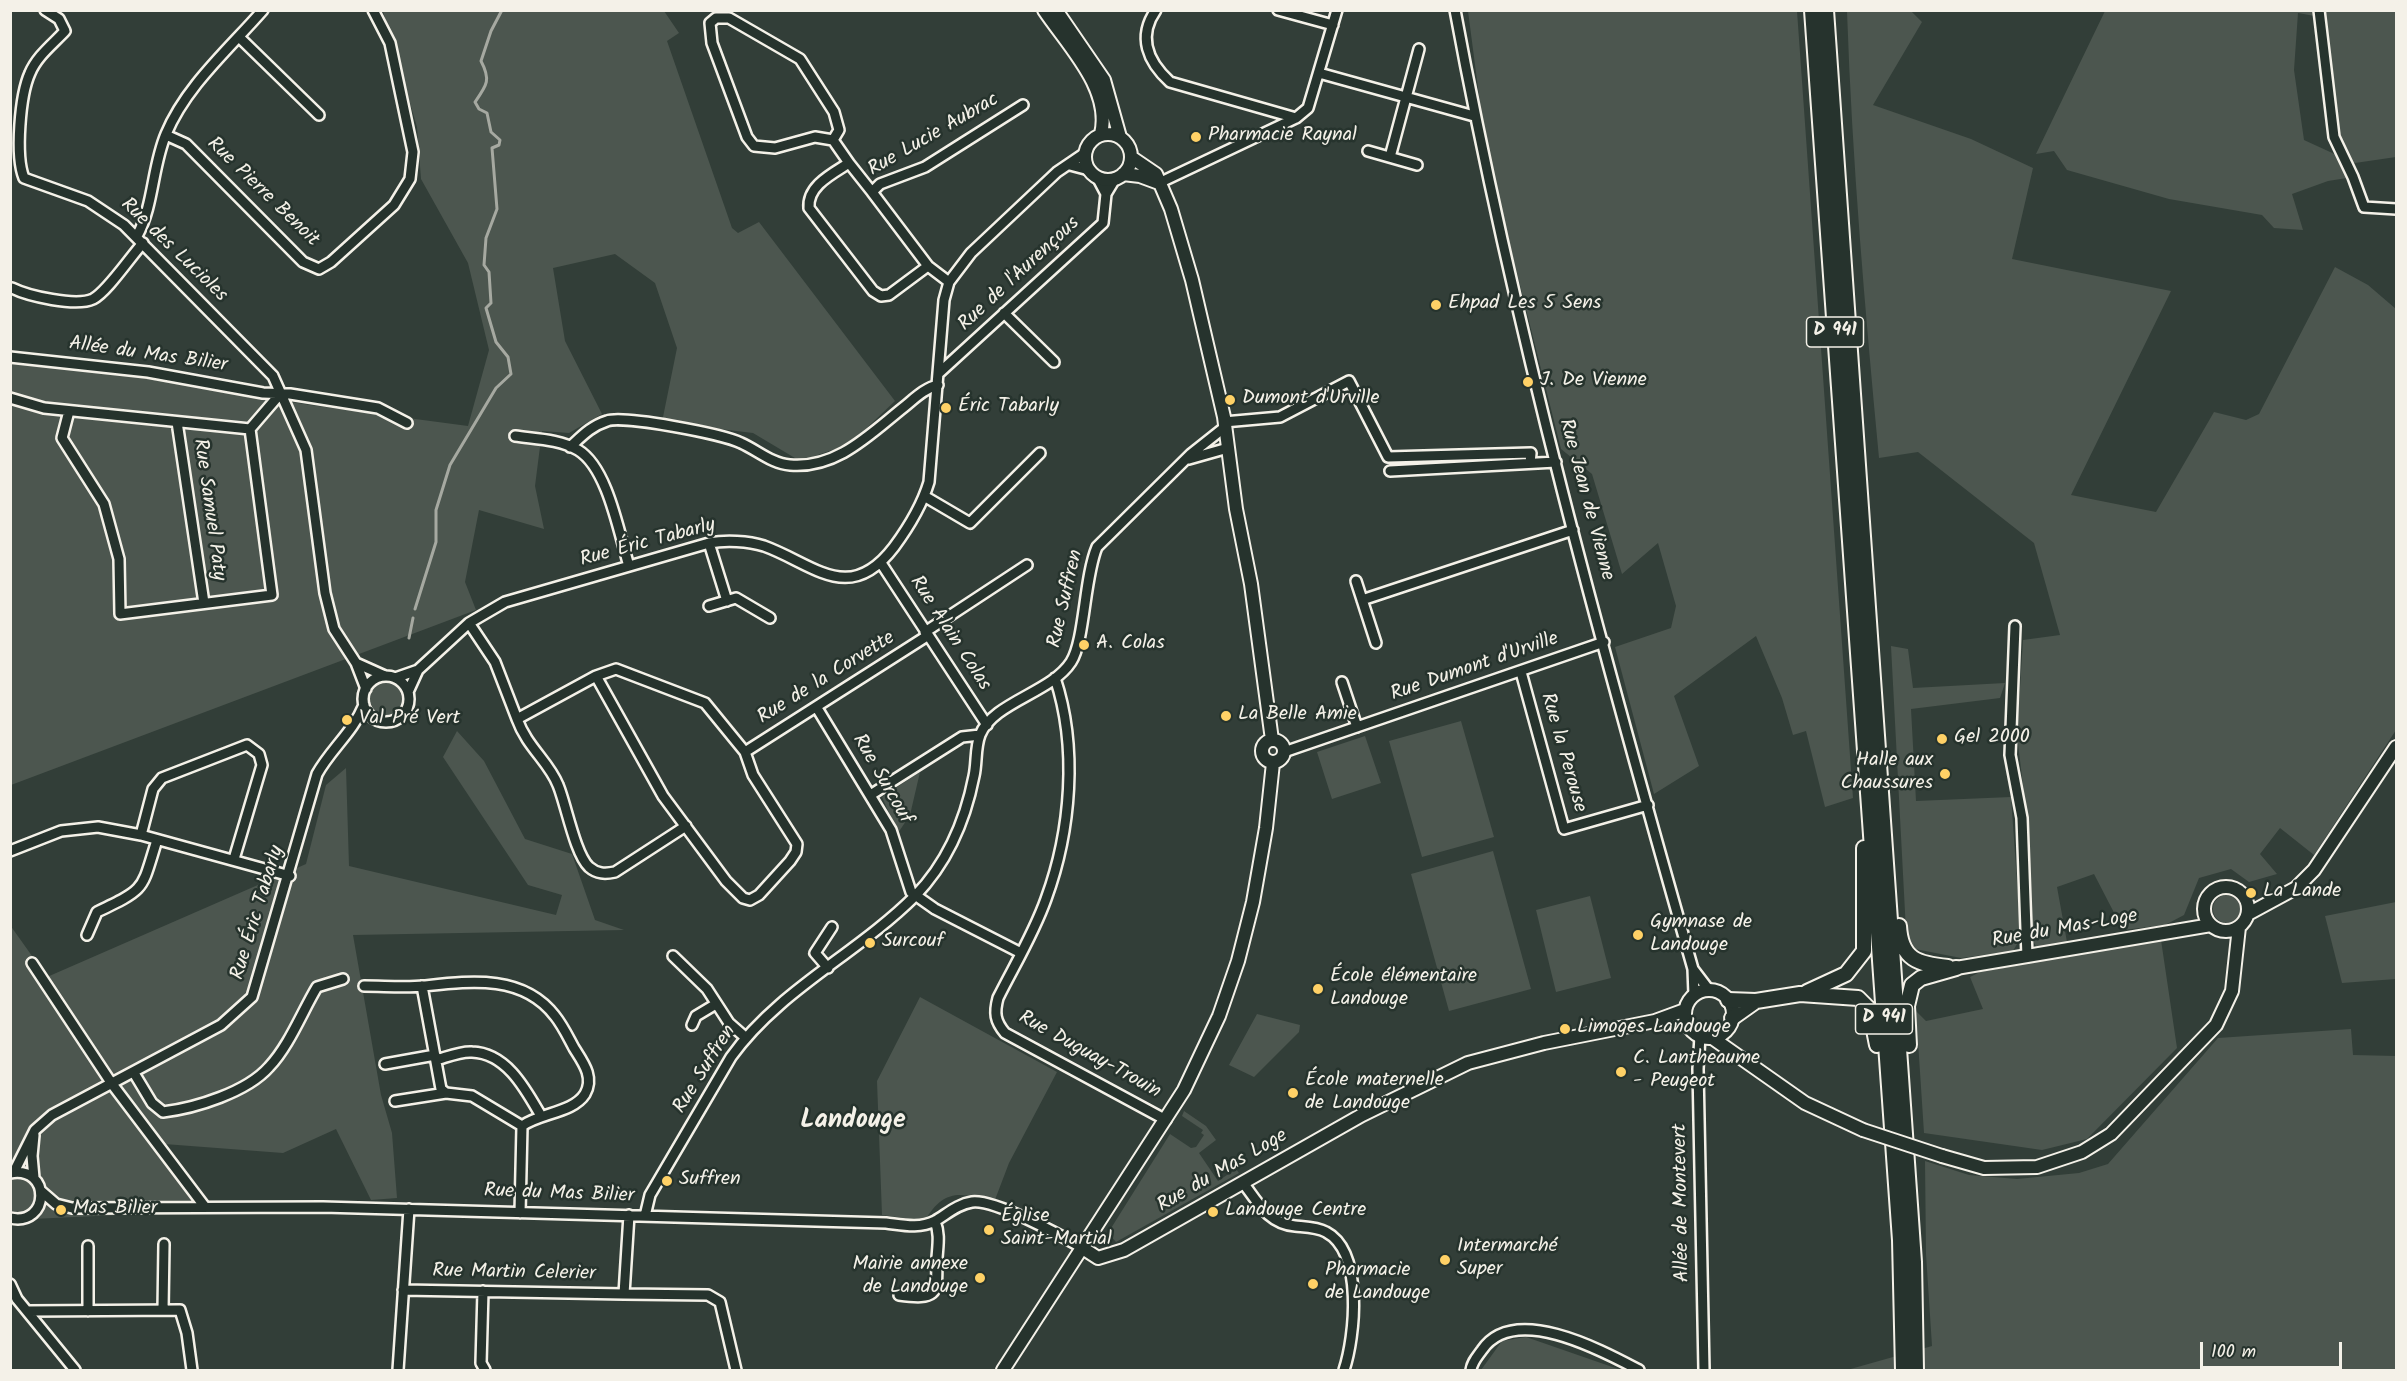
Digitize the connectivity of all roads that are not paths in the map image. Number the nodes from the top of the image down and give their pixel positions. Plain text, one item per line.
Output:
1 (45, 10) edge
2 (263, 10) edge
3 (373, 10) edge
4 (1044, 10) edge
5 (1056, 10) edge
6 (1156, 10) edge
7 (1278, 10) edge
8 (1337, 10) edge
9 (1455, 10) edge
10 (1812, 10) edge
11 (1826, 10) edge
12 (2319, 10) edge
13 (713, 14) edge
14 (1333, 25) junction
15 (239, 37) junction
16 (1419, 49) dead end
17 (1319, 73) junction
18 (1406, 97) junction
19 (1023, 105) dead end
20 (319, 115) dead end
21 (1474, 116) junction
22 (1296, 118) junction
23 (1101, 134) junction
24 (166, 135) junction
25 (1120, 137) junction
26 (833, 140) junction
27 (1368, 151) dead end
28 (1085, 153) junction
29 (1131, 157) junction
30 (1390, 158) junction
31 (849, 163) junction
32 (1070, 165) junction
33 (1417, 165) dead end
34 (1093, 174) junction
35 (1119, 177) junction
36 (1159, 183) junction
37 (872, 192) junction
38 (1106, 194) junction
39 (2397, 210) edge
40 (140, 240) junction
41 (928, 266) junction
42 (949, 282) junction
43 (12, 288) edge
44 (1004, 313) junction
45 (10, 357) edge
46 (1054, 362) dead end
47 (939, 373) junction
48 (938, 385) junction
49 (281, 393) junction
50 (10, 398) edge
51 (69, 411) junction
52 (177, 422) junction
53 (407, 423) dead end
54 (1225, 424) junction
55 (250, 429) junction
56 (515, 436) dead end
57 (570, 447) junction
58 (1228, 448) junction
59 (1040, 453) dead end
60 (1184, 461) junction
61 (1556, 462) junction
62 (1530, 463) junction
63 (1390, 471) dead end
64 (924, 496) junction
65 (1573, 530) junction
66 (709, 543) junction
67 (881, 563) junction
68 (1027, 565) dead end
69 (629, 566) junction
70 (1356, 581) dead end
71 (1362, 600) junction
72 (727, 601) junction
73 (204, 603) junction
74 (709, 606) dead end
75 (770, 618) dead end
76 (469, 623) junction
77 (2015, 626) dead end
78 (926, 634) junction
79 (1604, 642) junction
80 (1376, 644) dead end
81 (356, 663) junction
82 (418, 670) junction
83 (1521, 672) junction
84 (596, 676) junction
85 (390, 677) junction
86 (1055, 678) junction
87 (1342, 682) dead end
88 (366, 689) junction
89 (408, 692) junction
90 (364, 705) junction
91 (817, 708) junction
92 (517, 719) junction
93 (380, 721) junction
94 (987, 725) junction
95 (356, 726) junction
96 (1357, 727) junction
97 (980, 735) junction
98 (1272, 740) junction
99 (2397, 747) edge
100 (745, 752) junction
101 (1284, 752) junction
102 (1273, 762) junction
103 (872, 794) junction
104 (1869, 798) junction
105 (1648, 805) junction
106 (686, 826) junction
107 (141, 835) junction
108 (157, 840) junction
109 (10, 851) edge
110 (234, 860) junction
111 (1887, 861) junction
112 (290, 876) junction
113 (915, 896) junction
114 (2284, 896) junction
115 (2245, 898) junction
116 (2204, 910) junction
117 (2248, 914) junction
118 (2211, 925) junction
119 (832, 927) dead end
120 (2239, 927) junction
121 (2181, 928) junction
122 (2224, 931) junction
123 (87, 935) dead end
124 (2239, 948) junction
125 (1021, 953) junction
126 (673, 956) dead end
127 (2027, 957) junction
128 (32, 963) dead end
129 (828, 968) junction
130 (1956, 968) junction
131 (1693, 969) junction
132 (344, 979) dead end
133 (364, 986) dead end
134 (422, 986) junction
135 (1709, 990) junction
136 (1800, 994) junction
137 (1694, 995) junction
138 (1728, 1000) junction
139 (1756, 1001) junction
140 (716, 1004) junction
141 (1685, 1010) junction
142 (1655, 1021) junction
143 (1731, 1021) junction
144 (692, 1025) dead end
145 (1689, 1027) junction
146 (745, 1037) junction
147 (1706, 1037) junction
148 (1730, 1049) junction
149 (435, 1057) junction
150 (385, 1064) dead end
151 (134, 1073) junction
152 (112, 1084) junction
153 (446, 1093) junction
154 (395, 1101) dead end
155 (1904, 1104) junction
156 (541, 1116) junction
157 (1166, 1120) junction
158 (522, 1126) junction
159 (34, 1130) junction
160 (12, 1173) edge
161 (34, 1178) junction
162 (1244, 1184) junction
163 (41, 1191) junction
164 (56, 1204) junction
165 (205, 1207) junction
166 (409, 1209) junction
167 (520, 1212) junction
168 (34, 1213) junction
169 (629, 1215) junction
170 (645, 1216) junction
171 (10, 1218) edge
172 (935, 1221) junction
173 (1900, 1240) junction
174 (164, 1244) dead end
175 (88, 1246) dead end
176 (1081, 1247) junction
177 (10, 1284) edge
178 (403, 1290) junction
179 (483, 1291) junction
180 (624, 1294) junction
181 (899, 1295) dead end
182 (163, 1310) junction
183 (28, 1311) junction
184 (88, 1311) junction
185 (75, 1371) edge
186 (192, 1371) edge
187 (398, 1371) edge
188 (485, 1371) edge
189 (736, 1371) edge
190 (1003, 1371) edge
191 (1344, 1371) edge
192 (1471, 1371) edge
193 (1639, 1371) edge
194 (1704, 1371) edge
195 (1903, 1371) edge
196 (1916, 1371) edge

1 - 40 street, Rue des Lucioles
2 - 15 street
3 - 24 street, Rue Pierre Benoit
4 - 23 main road
5 - 25 main road
6 - 22 street
7 - 14 street
8 - 14 street
9 - 21 street, Rue Jean de Vienne
10 - 104 highway, D 941
11 - 111 highway, D 941
12 - 39 street
13 - 26 street
13 - 26 street
14 - 17 street
15 - 20 street
15 - 24 street
16 - 18 street
17 - 18 street
17 - 22 street
18 - 21 street
18 - 30 street
19 - 37 street, Rue Lucie Aubrac
21 - 61 street, Rue Jean de Vienne
22 - 36 street
23 - 25 main road
23 - 28 main road
24 - 40 street
25 - 29 main road
26 - 31 street
27 - 30 street
28 - 32 street
28 - 34 main road
29 - 35 main road
29 - 36 main road
30 - 33 street
31 - 37 street
31 - 41 street
32 - 34 street
32 - 42 street
34 - 35 main road
34 - 38 street
35 - 36 main road
35 - 38 street, Rue de l'Aurençous
36 - 54 main road
37 - 41 street, Rue Lucie Aubrac
38 - 44 street, Rue de l'Aurençous
40 - 43 street
40 - 49 street, Rue des Lucioles
41 - 42 street, Rue Lucie Aubrac
42 - 47 street, Rue Éric Tabarly
44 - 46 street
44 - 47 street, Rue de l'Aurençous
45 - 49 street, Allée du Mas Bilier
47 - 48 street, Rue Éric Tabarly
48 - 57 street
48 - 64 street, Rue Éric Tabarly
49 - 53 street, Allée du Mas Bilier
49 - 55 street
49 - 81 street, Rue des Lucioles
50 - 51 street
51 - 52 street
51 - 73 street
52 - 55 street
52 - 73 street, Rue Samuel Paty
54 - 58 main road
54 - 60 street, Rue Suffren
54 - 62 street
55 - 73 street
56 - 57 street
57 - 69 street
58 - 60 street, Rue Suffren
58 - 98 main road
59 - 64 street
60 - 86 street, Rue Suffren
61 - 62 street
61 - 65 street, Rue Jean de Vienne
62 - 63 street
64 - 67 street, Rue Éric Tabarly
65 - 71 street
65 - 79 street, Rue Jean de Vienne
66 - 67 street, Rue Éric Tabarly
66 - 69 street, Rue Éric Tabarly
66 - 72 street
67 - 78 street, Rue Alain Colas
68 - 78 street, Rue de la Corvette
69 - 76 street, Rue Éric Tabarly
70 - 71 street
71 - 80 street
72 - 74 street
72 - 75 street
76 - 82 street, Rue Éric Tabarly
76 - 92 street
77 - 127 street
78 - 91 street, Rue de la Corvette
78 - 94 street, Rue Alain Colas
79 - 83 street, Rue Dumont d'Urville
79 - 105 street, Rue Jean de Vienne
81 - 85 street
81 - 88 street
82 - 85 street, Rue Éric Tabarly
82 - 89 street, Rue Éric Tabarly
83 - 96 street, Rue Dumont d'Urville
83 - 105 street, Rue la Perouse
84 - 92 street
84 - 100 street
84 - 106 street
85 - 88 street
85 - 89 street
86 - 94 street, Rue Suffren
86 - 125 street, Rue Duguay-Trouin
87 - 96 street
88 - 90 street
89 - 93 street
90 - 93 street
90 - 95 street, Rue Éric Tabarly
91 - 100 street, Rue de la Corvette
91 - 103 street, Rue Surcouf
92 - 106 street
93 - 95 street
94 - 97 street, Rue Suffren
95 - 112 street, Rue Éric Tabarly
96 - 101 street, Rue Dumont d'Urville
97 - 103 street
97 - 113 street, Rue Suffren
98 - 101 main road
98 - 102 main road
99 - 114 main road
100 - 106 street
101 - 102 main road
102 - 157 main road
103 - 113 street, Rue Surcouf
104 - 136 highway
104 - 173 highway, D 941
105 - 131 street, Rue Jean de Vienne
107 - 108 street
107 - 109 street
107 - 110 street
108 - 110 street
108 - 123 street
110 - 112 street
111 - 130 highway
111 - 155 highway, D 941
112 - 151 street, Rue Éric Tabarly
113 - 125 street
113 - 129 street, Rue Suffren
114 - 115 main road
114 - 117 main road
115 - 116 main road
115 - 117 main road
116 - 118 main road
116 - 121 main road, Rue du Mas-Loge
117 - 120 main road
118 - 121 main road, Rue du Mas-Loge
118 - 122 main road
119 - 129 street
120 - 122 main road
120 - 124 main road
121 - 127 main road, Rue du Mas-Loge
122 - 124 main road
124 - 148 main road, bridge
125 - 157 street, Rue Duguay-Trouin
126 - 140 street
127 - 130 main road, Rue du Mas-Loge
128 - 152 street
129 - 146 street, Rue Suffren
130 - 155 highway
131 - 135 street
131 - 137 street, Rue Jean de Vienne
132 - 151 street
133 - 134 street
134 - 149 street
134 - 156 street
135 - 137 main road
135 - 138 main road
136 - 139 highway
136 - 173 highway
137 - 141 main road
138 - 139 highway
138 - 143 main road
139 - 143 highway
140 - 144 street
140 - 146 street
141 - 142 main road, Rue du Mas Loge
141 - 145 main road
142 - 145 main road, Rue du Mas Loge
142 - 162 main road, Rue du Mas Loge
143 - 147 main road
143 - 148 main road
145 - 147 main road
146 - 170 street, Rue Suffren
147 - 148 main road
147 - 194 street, Allée de Montevert
149 - 150 street
149 - 153 street
149 - 156 street
151 - 152 street, Rue Éric Tabarly
152 - 159 street, Rue Éric Tabarly
152 - 165 street
153 - 154 street
153 - 158 street
155 - 196 highway, D 941
156 - 158 street
157 - 176 main road
158 - 167 street
159 - 160 street, Rue Éric Tabarly
159 - 161 street
160 - 161 street
161 - 163 street
162 - 176 main road, Rue du Mas Loge
162 - 191 street
163 - 164 street
163 - 168 street
164 - 165 street, Rue du Mas Bilier
164 - 168 street
165 - 166 street, Rue du Mas Bilier
166 - 167 street, Rue du Mas Bilier
166 - 178 street
167 - 169 street, Rue du Mas Bilier
168 - 171 street
169 - 170 street, Rue du Mas Bilier
169 - 180 street
170 - 172 street, Rue du Mas Bilier
172 - 176 street, Rue du Mas Bilier
172 - 181 street
173 - 195 highway, D 941
174 - 182 street
175 - 184 street
176 - 190 main road
177 - 183 street
178 - 179 street, Rue Martin Celerier
178 - 187 street
179 - 180 street, Rue Martin Celerier
179 - 188 street
180 - 189 street, Rue Martin Celerier
182 - 184 street
182 - 186 street
183 - 184 street
183 - 185 street
192 - 193 street

